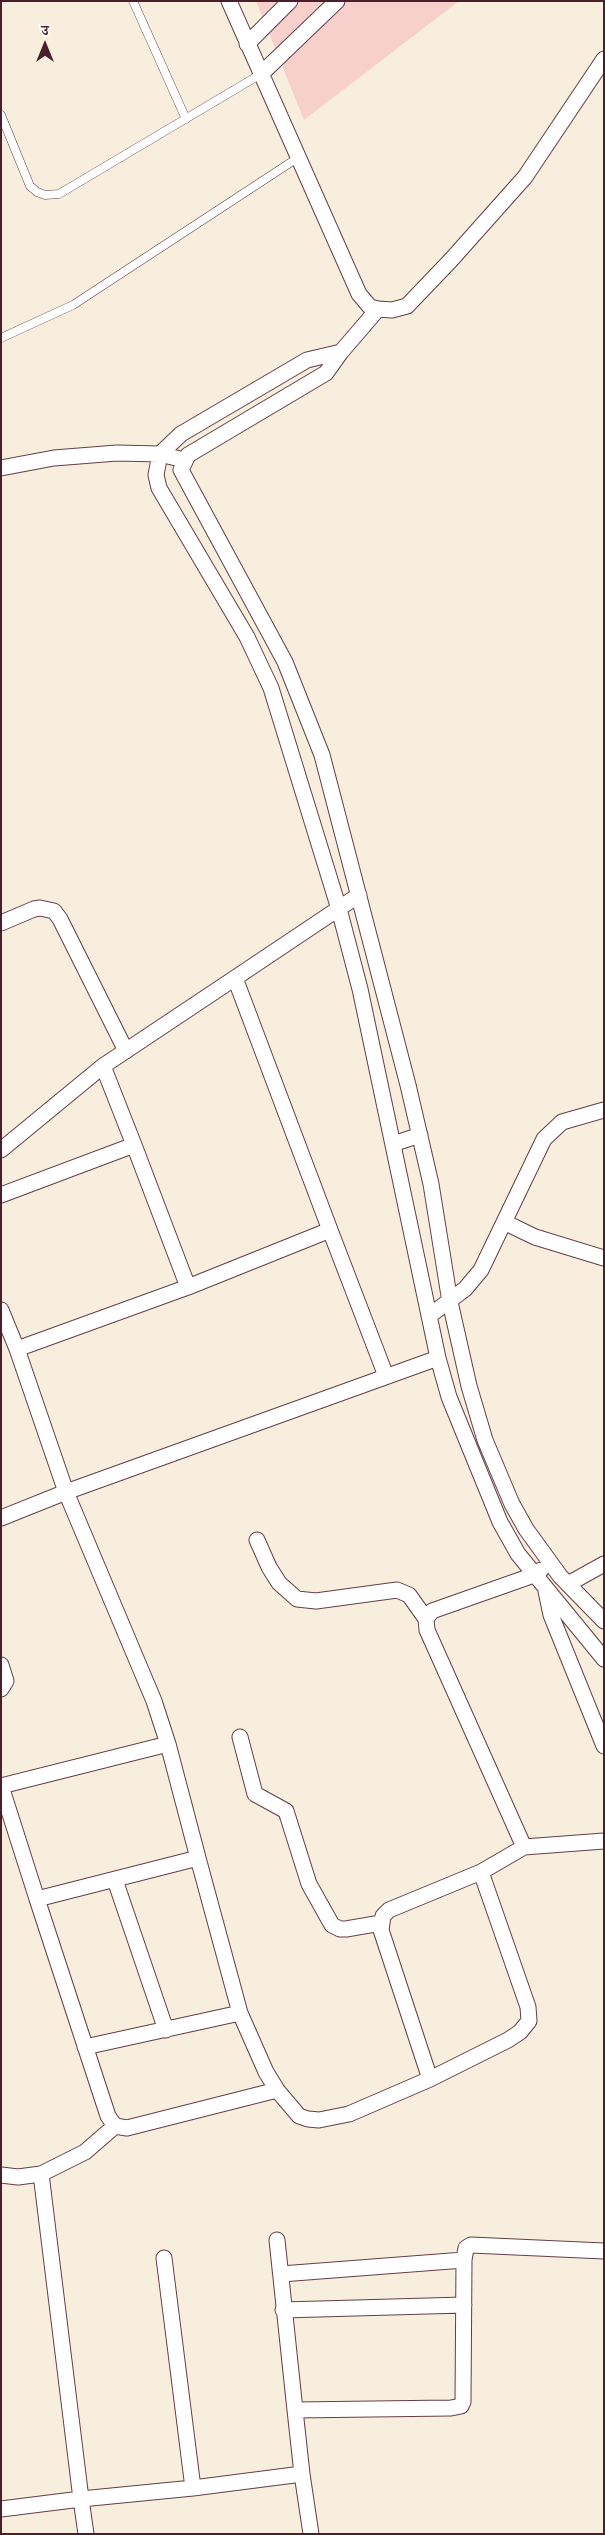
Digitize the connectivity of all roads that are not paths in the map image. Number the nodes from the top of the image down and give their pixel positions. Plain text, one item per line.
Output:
1 (133, 1) edge
2 (229, 1) edge
3 (290, 1) edge
4 (337, 1) edge
5 (247, 44) junction
6 (604, 59) edge
7 (262, 74) junction
8 (1, 115) edge
9 (186, 120) junction
10 (299, 157) junction
11 (378, 309) junction
12 (1, 338) edge
13 (341, 352) junction
14 (160, 454) junction
15 (184, 460) junction
16 (1, 468) edge
17 (359, 895) junction
18 (339, 909) junction
19 (1, 923) edge
20 (235, 978) junction
21 (126, 1051) junction
22 (103, 1066) junction
23 (604, 1110) edge
24 (420, 1135) junction
25 (393, 1144) junction
26 (134, 1146) junction
27 (1, 1150) edge
28 (1, 1195) edge
29 (504, 1222) junction
30 (330, 1230) junction
31 (604, 1258) edge
32 (188, 1287) junction
33 (450, 1302) junction
34 (1, 1310) edge
35 (429, 1316) junction
36 (17, 1349) junction
37 (438, 1358) junction
38 (386, 1376) junction
39 (66, 1492) junction
40 (1, 1518) edge
41 (257, 1540) dead end
42 (550, 1563) junction
43 (604, 1564) edge
44 (534, 1575) junction
45 (568, 1584) junction
46 (546, 1588) junction
47 (426, 1619) junction
48 (604, 1622) edge
49 (604, 1659) edge
50 (1, 1665) edge
51 (1, 1689) edge
52 (240, 1737) dead end
53 (168, 1744) junction
54 (604, 1746) edge
55 (1, 1786) edge
56 (604, 1841) edge
57 (524, 1847) junction
58 (198, 1858) junction
59 (481, 1872) junction
60 (115, 1880) junction
61 (37, 1899) junction
62 (381, 1923) junction
63 (240, 2013) junction
64 (166, 2030) junction
65 (85, 2047) junction
66 (430, 2079) junction
67 (277, 2090) junction
68 (115, 2126) junction
69 (40, 2174) junction
70 (1, 2175) edge
71 (277, 2240) dead end
72 (604, 2251) edge
73 (164, 2258) dead end
74 (464, 2260) junction
75 (281, 2274) junction
76 (464, 2305) junction
77 (283, 2310) junction
78 (295, 2410) junction
79 (302, 2474) junction
80 (193, 2488) junction
81 (81, 2500) junction
82 (1, 2509) edge
83 (86, 2534) edge
84 (311, 2534) edge

1 - 9 lane
2 - 5 street
3 - 5 street
4 - 7 street
5 - 7 street
6 - 11 street
7 - 9 lane
7 - 10 street
8 - 9 lane
10 - 11 street
10 - 12 lane
11 - 13 street
13 - 14 street
13 - 15 street
14 - 15 street
14 - 16 street
14 - 18 street
15 - 17 street
17 - 18 street
17 - 24 street
18 - 20 street
18 - 25 street
19 - 21 street
20 - 21 street
20 - 30 street
21 - 22 street
22 - 26 street
22 - 27 street
23 - 29 street
24 - 25 street
24 - 33 street
25 - 35 street
26 - 28 street
26 - 32 street
29 - 31 street
29 - 33 street
30 - 32 street
30 - 38 street
32 - 36 street
33 - 35 street
33 - 42 street
34 - 36 street
35 - 37 street
36 - 39 street
37 - 38 street
37 - 44 street
38 - 39 street
39 - 40 street
39 - 53 street
41 - 47 street
42 - 44 street
42 - 45 street
43 - 45 street
44 - 46 street
44 - 47 street
45 - 48 street
46 - 49 street
46 - 54 street
47 - 57 street
50 - 51 street
52 - 62 street
53 - 55 street
53 - 58 street
55 - 61 street
56 - 57 street
57 - 59 street
58 - 60 street
58 - 63 street
59 - 62 street
59 - 66 street
60 - 61 street
60 - 64 street
61 - 65 street
62 - 66 street
63 - 64 street
63 - 67 street
64 - 65 street
65 - 68 street
66 - 67 street
67 - 68 street
68 - 69 street
69 - 70 street
69 - 81 street
71 - 75 street
72 - 74 street
73 - 80 street
74 - 75 street
74 - 76 street
75 - 77 street
76 - 77 street
76 - 78 street
77 - 78 street
78 - 79 street
79 - 80 street
79 - 84 street
80 - 81 street
81 - 82 street
81 - 83 street

